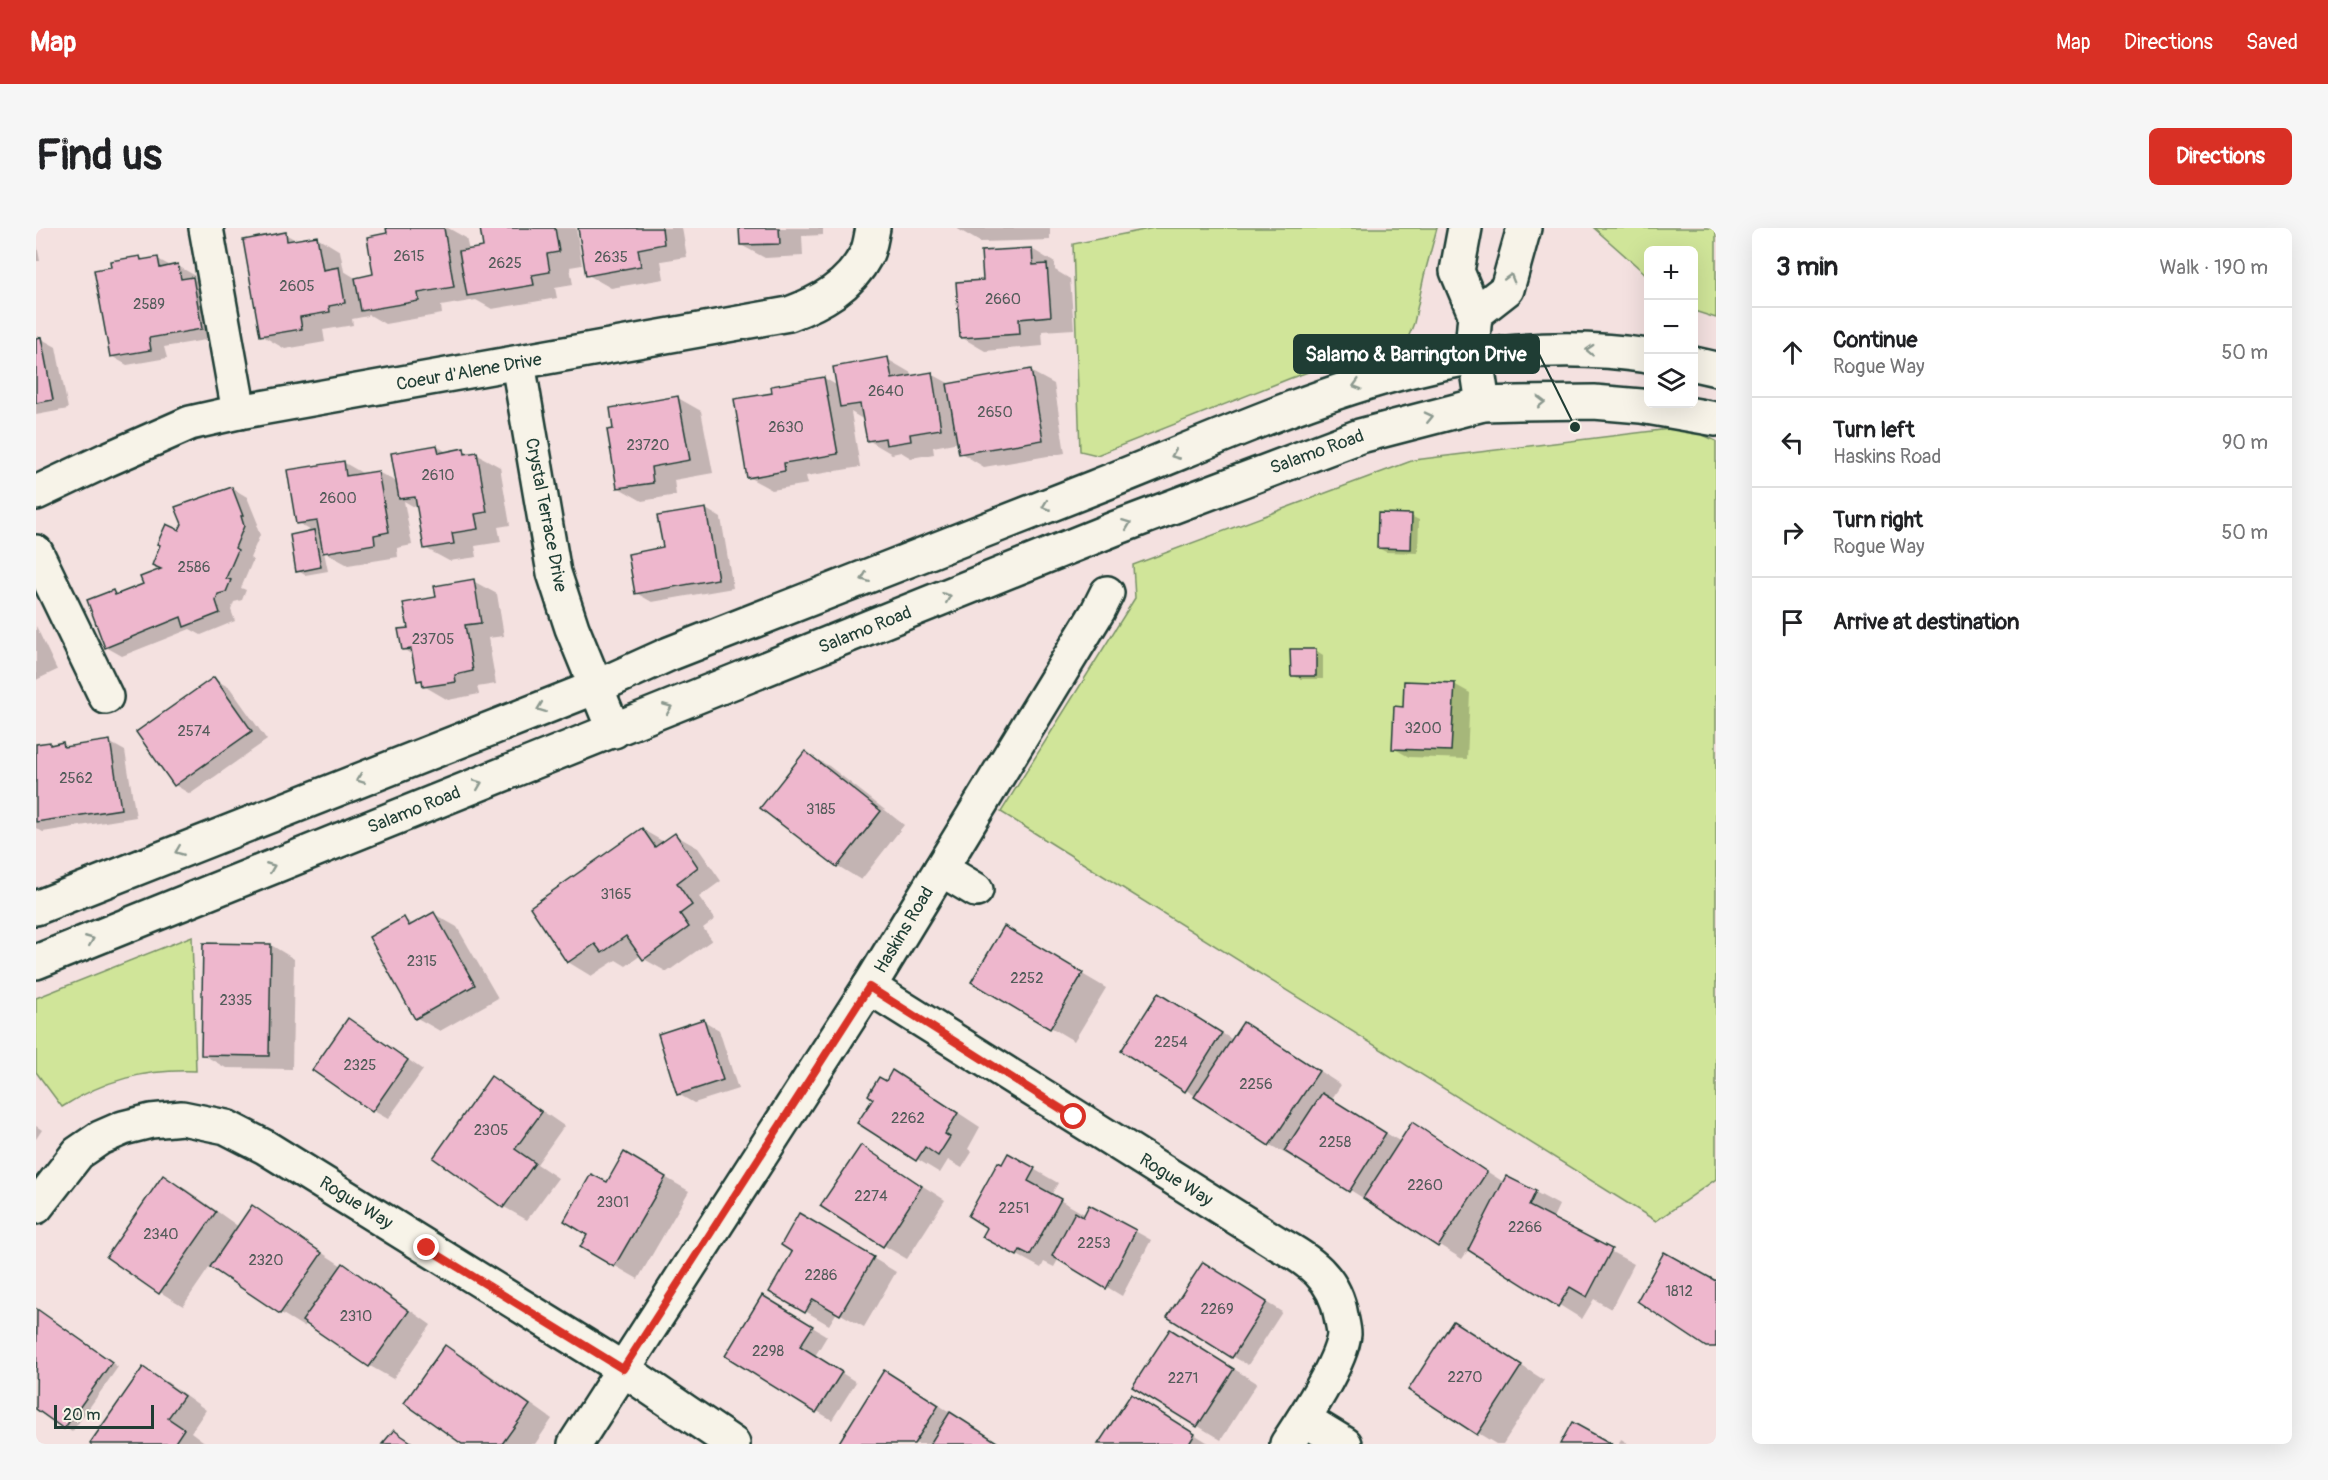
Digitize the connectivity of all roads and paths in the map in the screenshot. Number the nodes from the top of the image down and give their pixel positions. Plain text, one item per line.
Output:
1 (206, 228) edge
2 (873, 228) edge
3 (1465, 228) edge
4 (1524, 228) edge
5 (1475, 314) junction
6 (1644, 355) edge
7 (1475, 356) junction
8 (518, 363) junction
9 (1698, 365) edge
10 (1716, 369) edge
11 (1483, 404) junction
12 (239, 412) junction
13 (1716, 419) edge
14 (36, 494) edge
15 (36, 552) edge
16 (1107, 593) dead end
17 (596, 687) junction
18 (106, 697) dead end
19 (614, 730) junction
20 (941, 869) junction
21 (976, 890) dead end
22 (36, 908) edge
23 (36, 962) edge
24 (869, 987) junction
25 (36, 1208) edge
26 (623, 1369) junction
27 (1295, 1431) edge
28 (576, 1444) edge
29 (733, 1444) edge
30 (1345, 1444) edge

1 - 12 street
2 - 8 street, Coeur d'Alene Drive
3 - 5 street
5 -> 4 street
5 - 7 street
6 -> 7 street
7 - 11 street
7 -> 17 street
8 - 12 street, Coeur d'Alene Drive
8 - 17 street, Crystal Terrace Drive
9 - 10 street
11 -> 13 street, Salamo Road
19 -> 11 street, Salamo Road
12 - 14 street, Coeur d'Alene Drive
15 - 18 street
16 - 20 street, Haskins Road
17 - 19 street, Crystal Terrace Drive
17 -> 22 street
23 -> 19 street, Salamo Road
20 - 21 street
20 - 24 street, Haskins Road
24 - 26 street, Haskins Road
24 - 27 street, Rogue Way
25 - 26 street, Rogue Way
26 - 28 street, Haskins Road
26 - 29 street, Rogue Way
27 - 30 street

